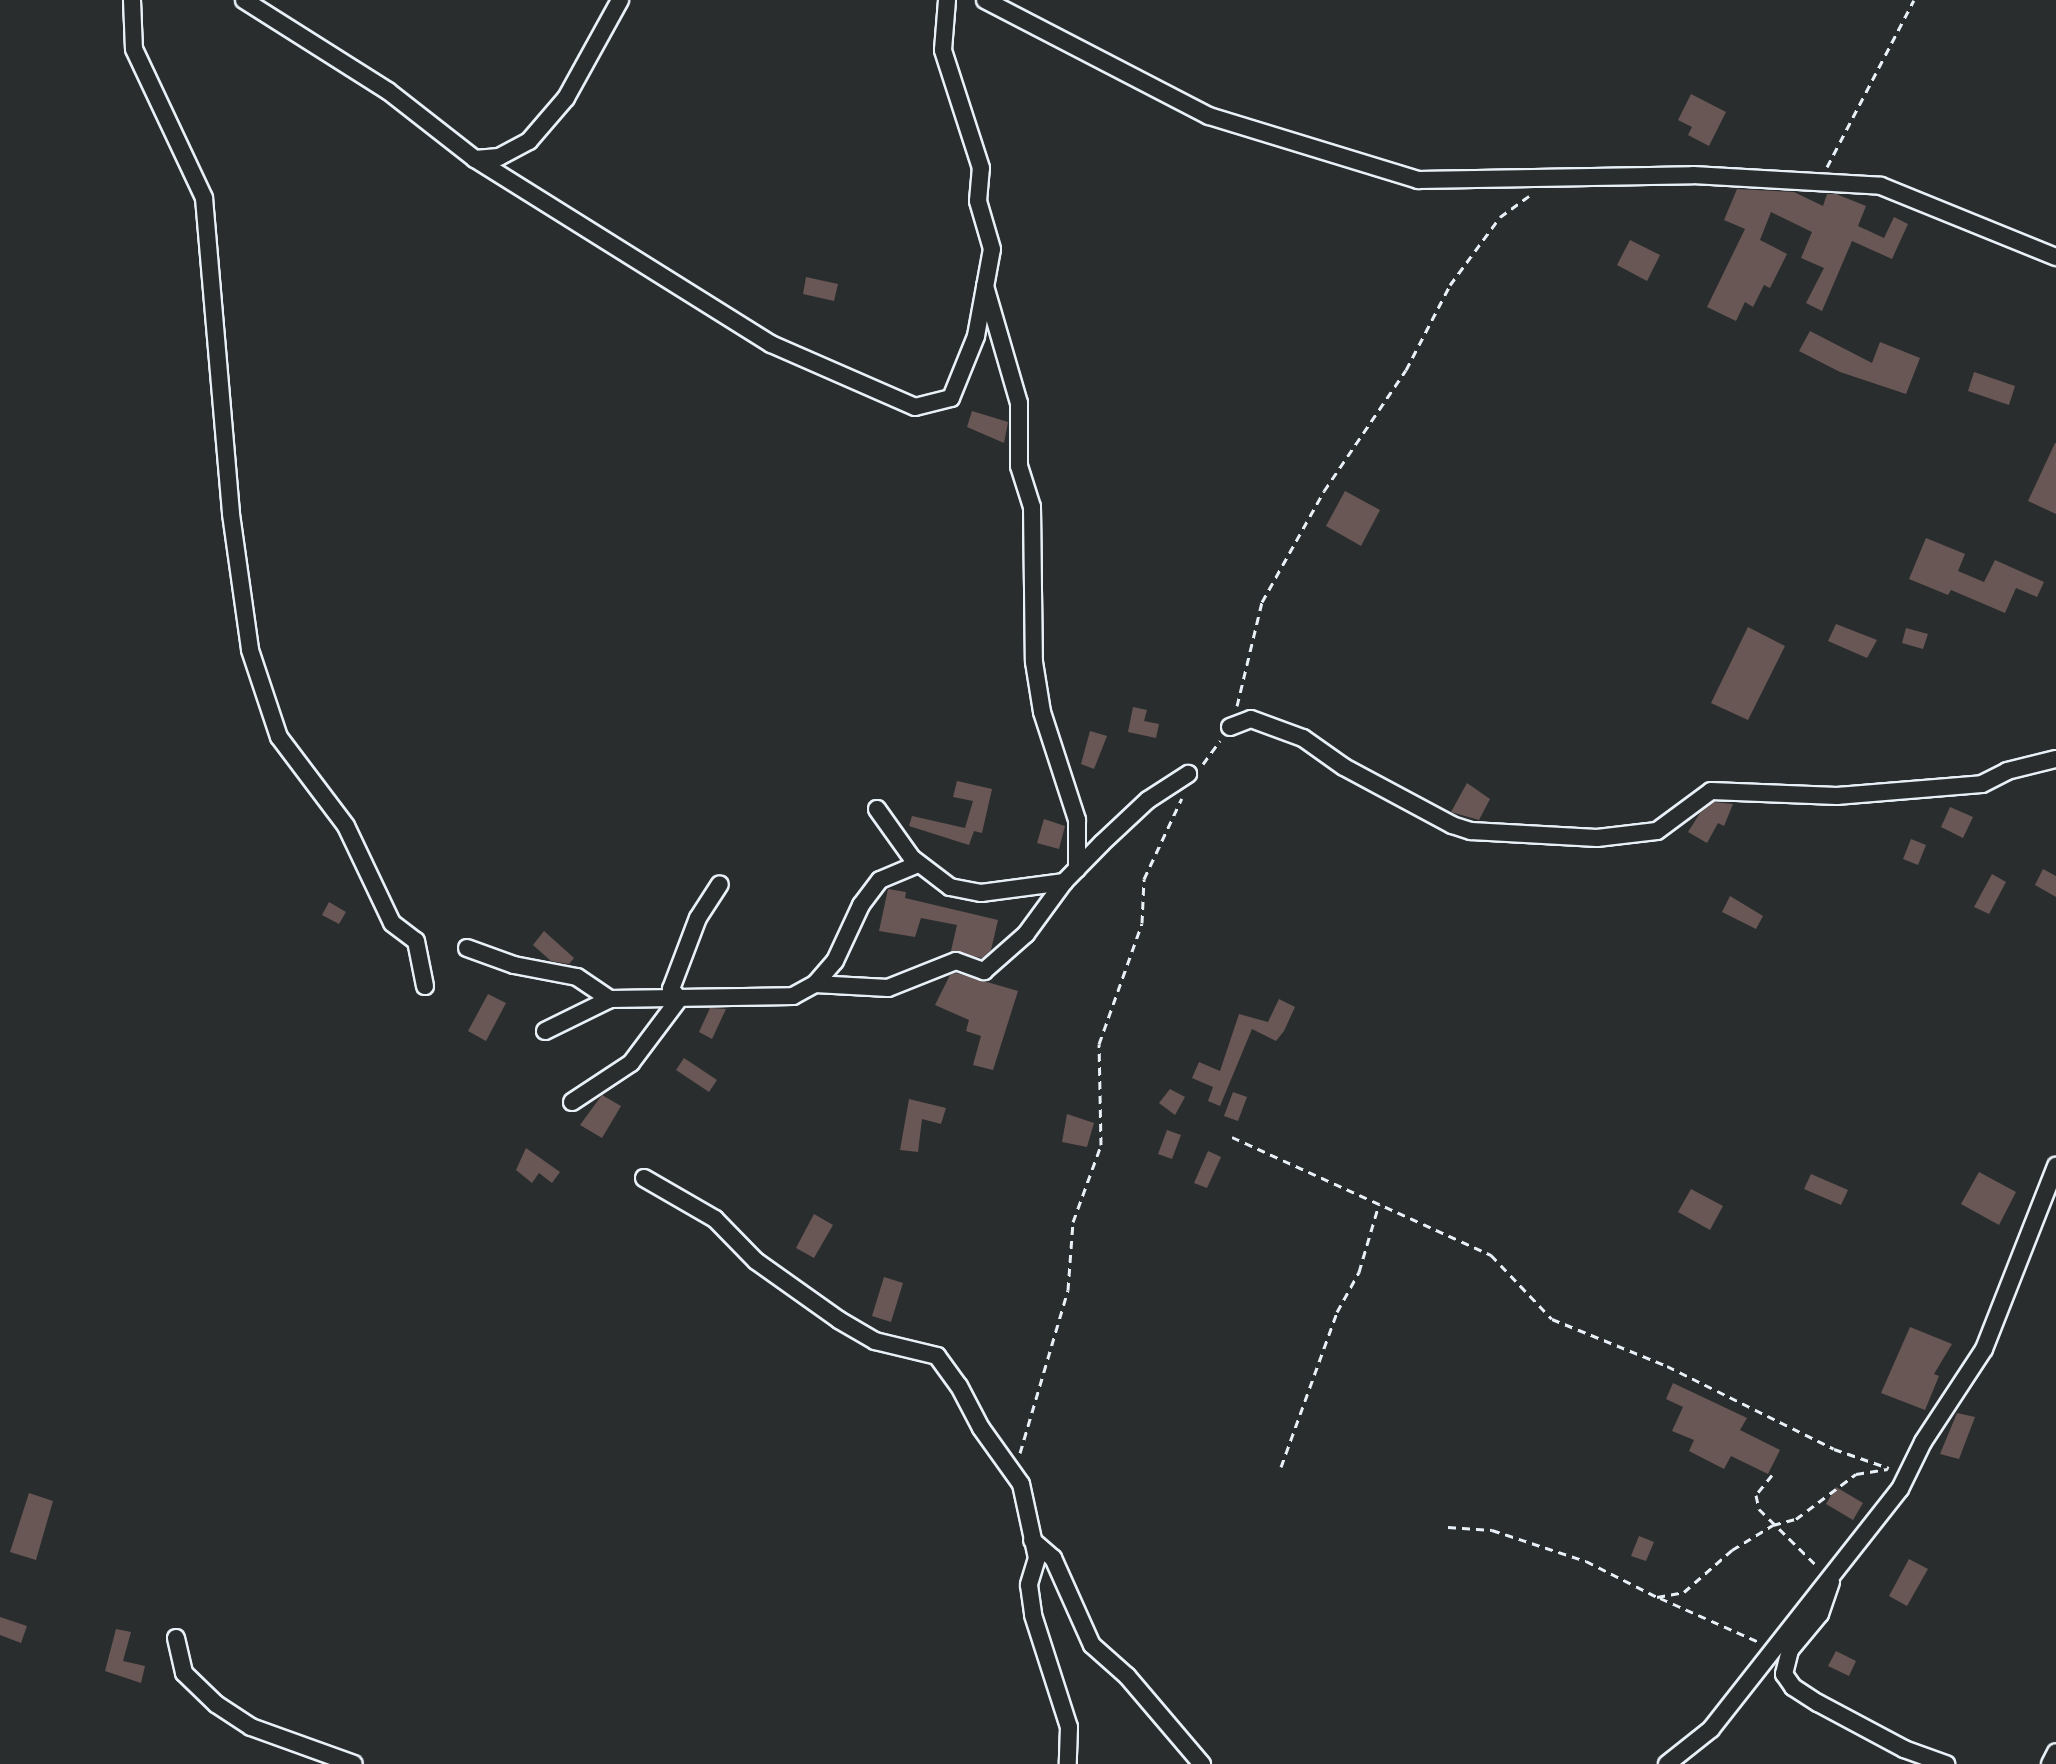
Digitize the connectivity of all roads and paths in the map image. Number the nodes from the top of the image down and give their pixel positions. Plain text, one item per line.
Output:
1 (132, 0) edge
2 (244, 0) edge
3 (620, 0) edge
4 (947, 0) edge
5 (985, 0) edge
6 (1914, 0) edge
7 (475, 159) junction
8 (1555, 177) junction
9 (1823, 182) junction
10 (2056, 257) edge
11 (985, 286) junction
12 (1230, 727) junction
13 (2056, 759) edge
14 (1188, 774) junction
15 (877, 809) dead end
16 (918, 864) junction
17 (1077, 869) junction
18 (1064, 882) junction
19 (720, 884) dead end
20 (467, 948) dead end
21 (815, 984) junction
22 (425, 986) dead end
23 (610, 999) junction
24 (679, 999) junction
25 (545, 1031) dead end
26 (572, 1102) dead end
27 (1232, 1137) dead end
28 (2056, 1166) edge
29 (644, 1178) dead end
30 (1379, 1204) junction
31 (1011, 1466) junction
32 (1281, 1467) dead end
33 (1892, 1468) junction
34 (1909, 1471) junction
35 (1772, 1475) dead end
36 (1773, 1525) junction
37 (1448, 1527) dead end
38 (1032, 1540) junction
39 (1831, 1574) junction
40 (1657, 1597) junction
41 (176, 1638) dead end
42 (1781, 1642) junction
43 (2056, 1752) edge
44 (354, 1764) edge
45 (1068, 1764) edge
46 (1202, 1764) edge
47 (1667, 1764) edge
48 (1946, 1764) edge
49 (2050, 1764) edge

1 - 22 street
2 - 7 street
3 - 7 street
4 - 11 street
5 - 8 street
6 - 9 path
7 - 11 street
8 - 9 street
8 - 12 path
9 - 10 street
11 - 17 street
12 - 13 street
12 - 14 path
14 - 17 street
14 - 31 path
15 - 16 street
16 - 18 street
16 - 21 street
17 - 18 street
18 - 21 street
19 - 24 street
20 - 23 street
21 - 24 street
23 - 24 street
23 - 25 street
24 - 26 street
27 - 30 path
28 - 34 street
29 - 31 street
30 - 32 path
30 - 33 path
31 - 38 street
33 - 34 path
33 - 36 path
34 - 39 street
35 - 36 path
36 - 39 path
36 - 40 path
37 - 40 path
38 - 45 street
38 - 46 street
39 - 42 street
39 - 48 street
40 - 42 path
41 - 44 street
42 - 47 street
43 - 49 street

